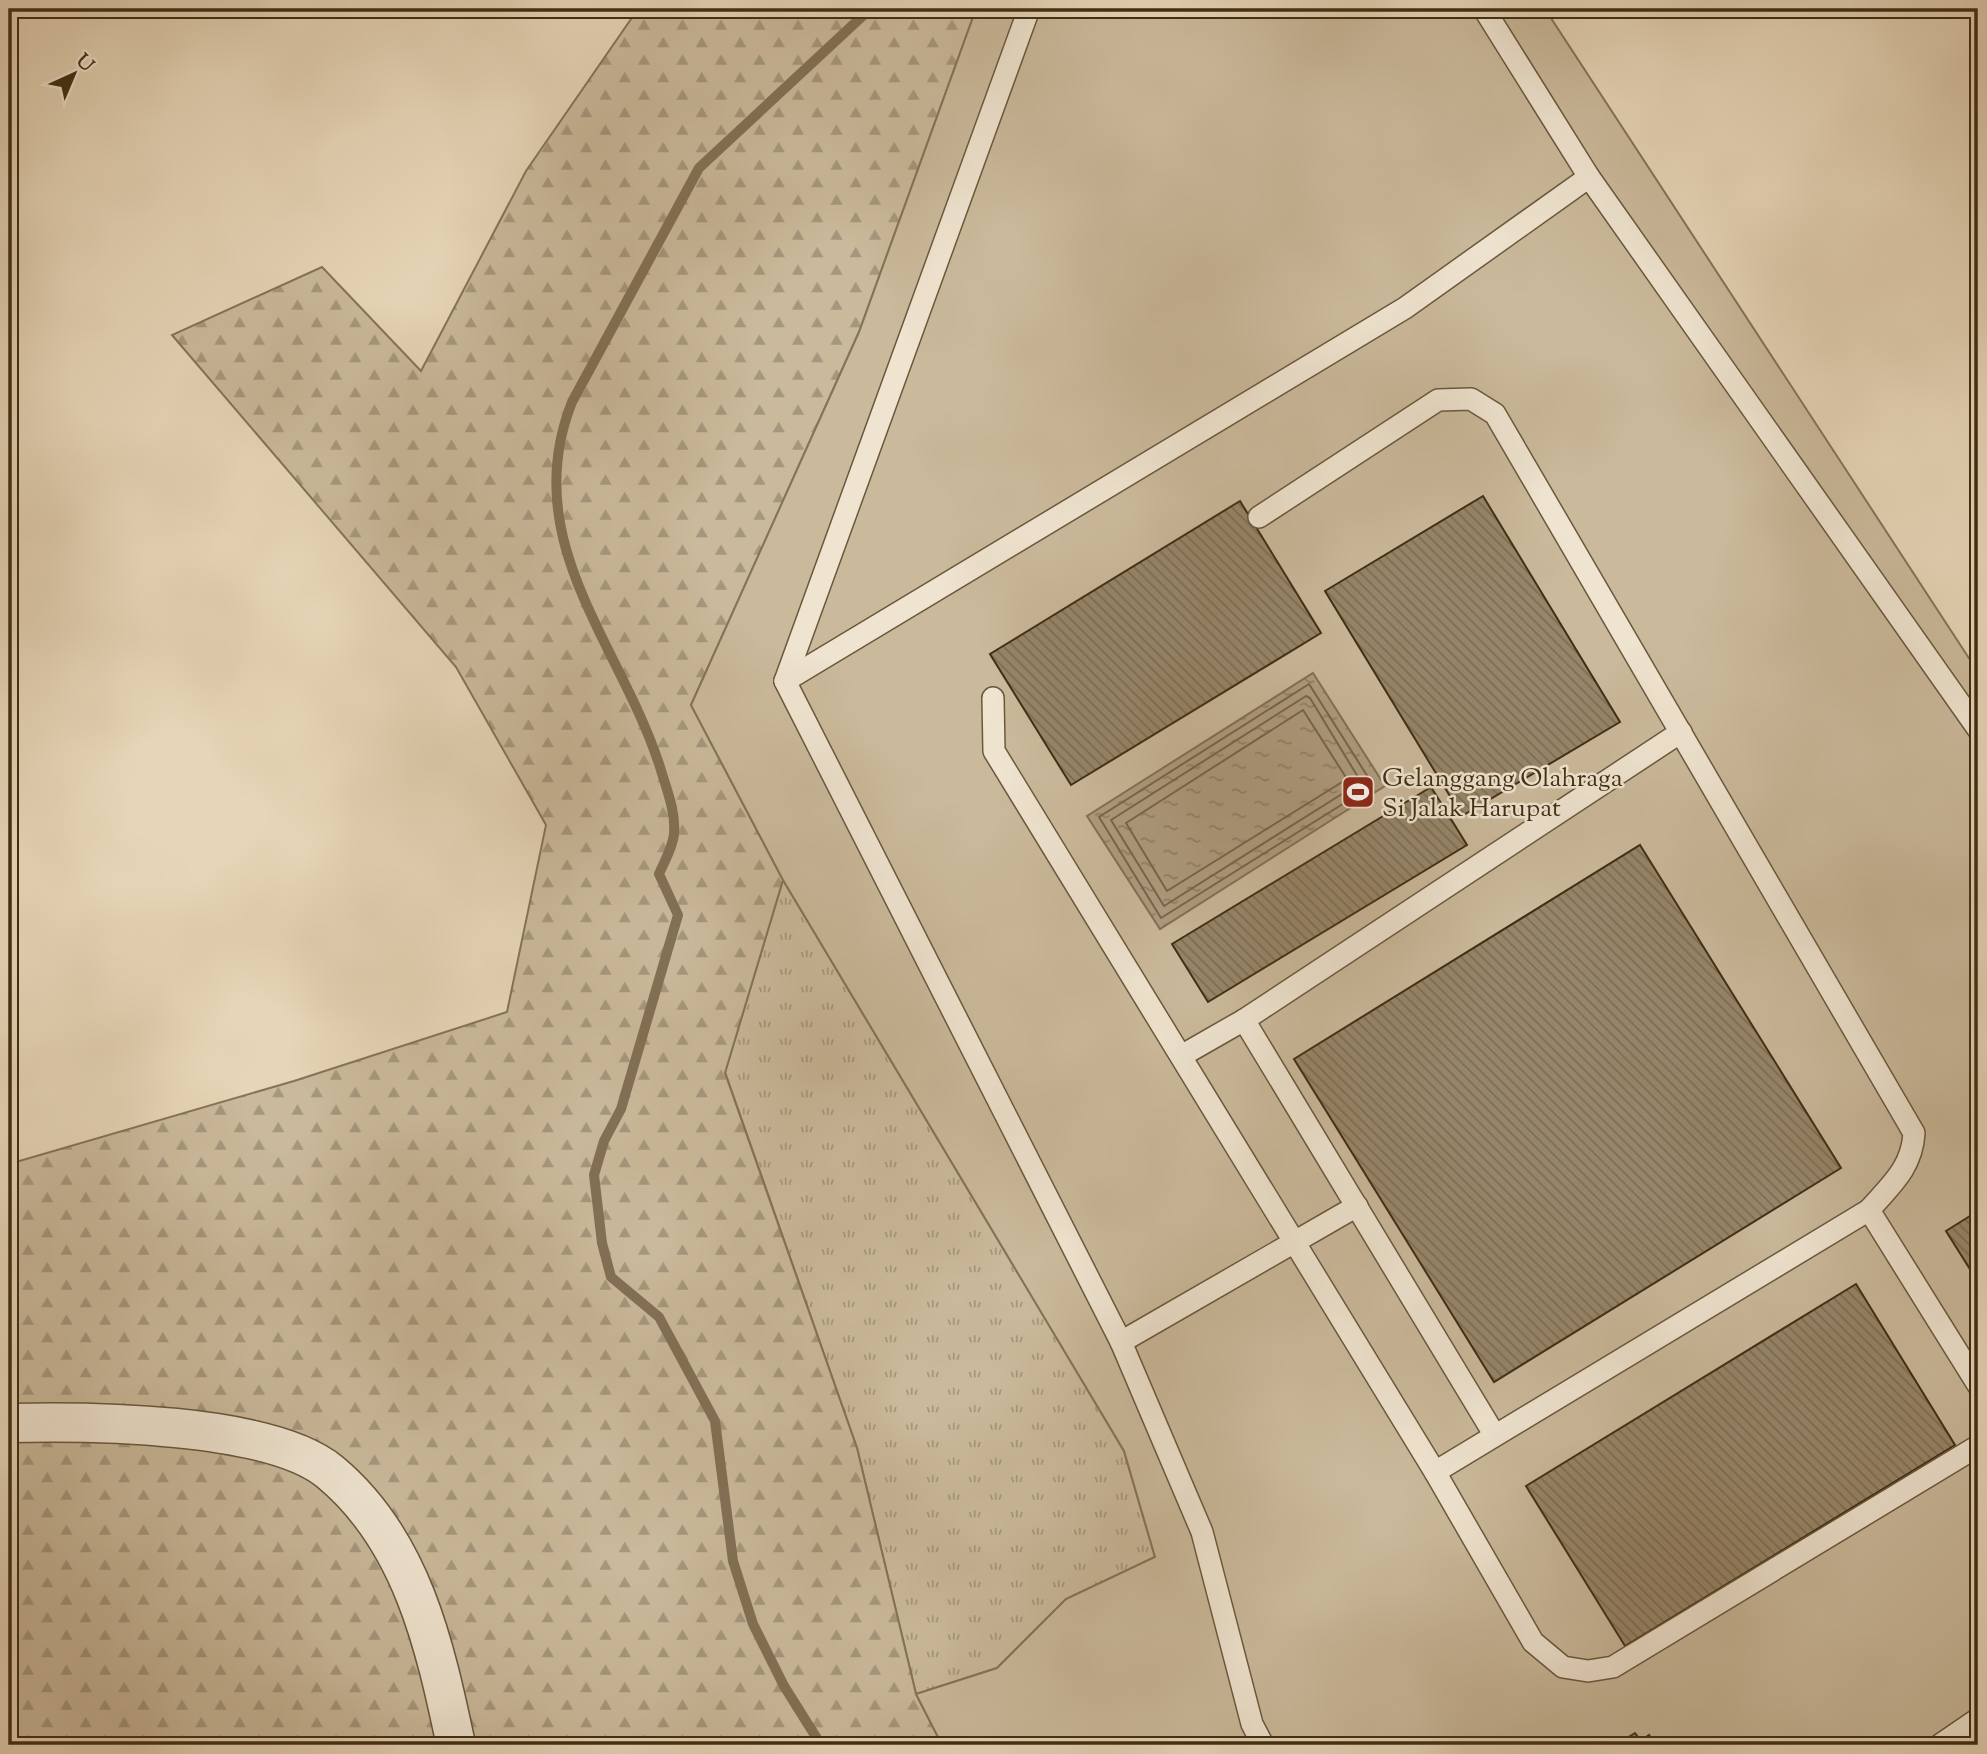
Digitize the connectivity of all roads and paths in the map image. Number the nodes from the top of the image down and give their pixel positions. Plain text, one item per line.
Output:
1 (1029, 9) edge
2 (1484, 9) edge
3 (1589, 177) junction
4 (1259, 517) dead end
5 (785, 681) junction
6 (993, 698) dead end
7 (1978, 729) edge
8 (1681, 732) junction
9 (1244, 1020) junction
10 (1181, 1056) junction
11 (1357, 1206) junction
12 (1869, 1210) junction
13 (1295, 1244) junction
14 (1121, 1342) junction
15 (1978, 1385) edge
16 (9, 1423) edge
17 (1494, 1434) junction
18 (1978, 1446) edge
19 (1435, 1472) junction
20 (1978, 1719) edge
21 (456, 1745) edge
22 (1262, 1745) edge
23 (1940, 1745) edge

1 - 5 lane
2 - 3 lane
3 - 5 lane
3 - 7 lane
4 - 8 lane
5 - 14 lane
6 - 10 lane
8 - 9 lane
8 - 12 lane
9 - 10 lane
9 - 11 lane
10 - 13 lane
11 - 13 lane
11 - 17 lane
12 - 15 lane
12 - 17 lane
13 - 14 lane
13 - 19 lane
14 - 22 lane
16 - 21 street
17 - 19 lane
18 - 19 lane
20 - 23 lane

